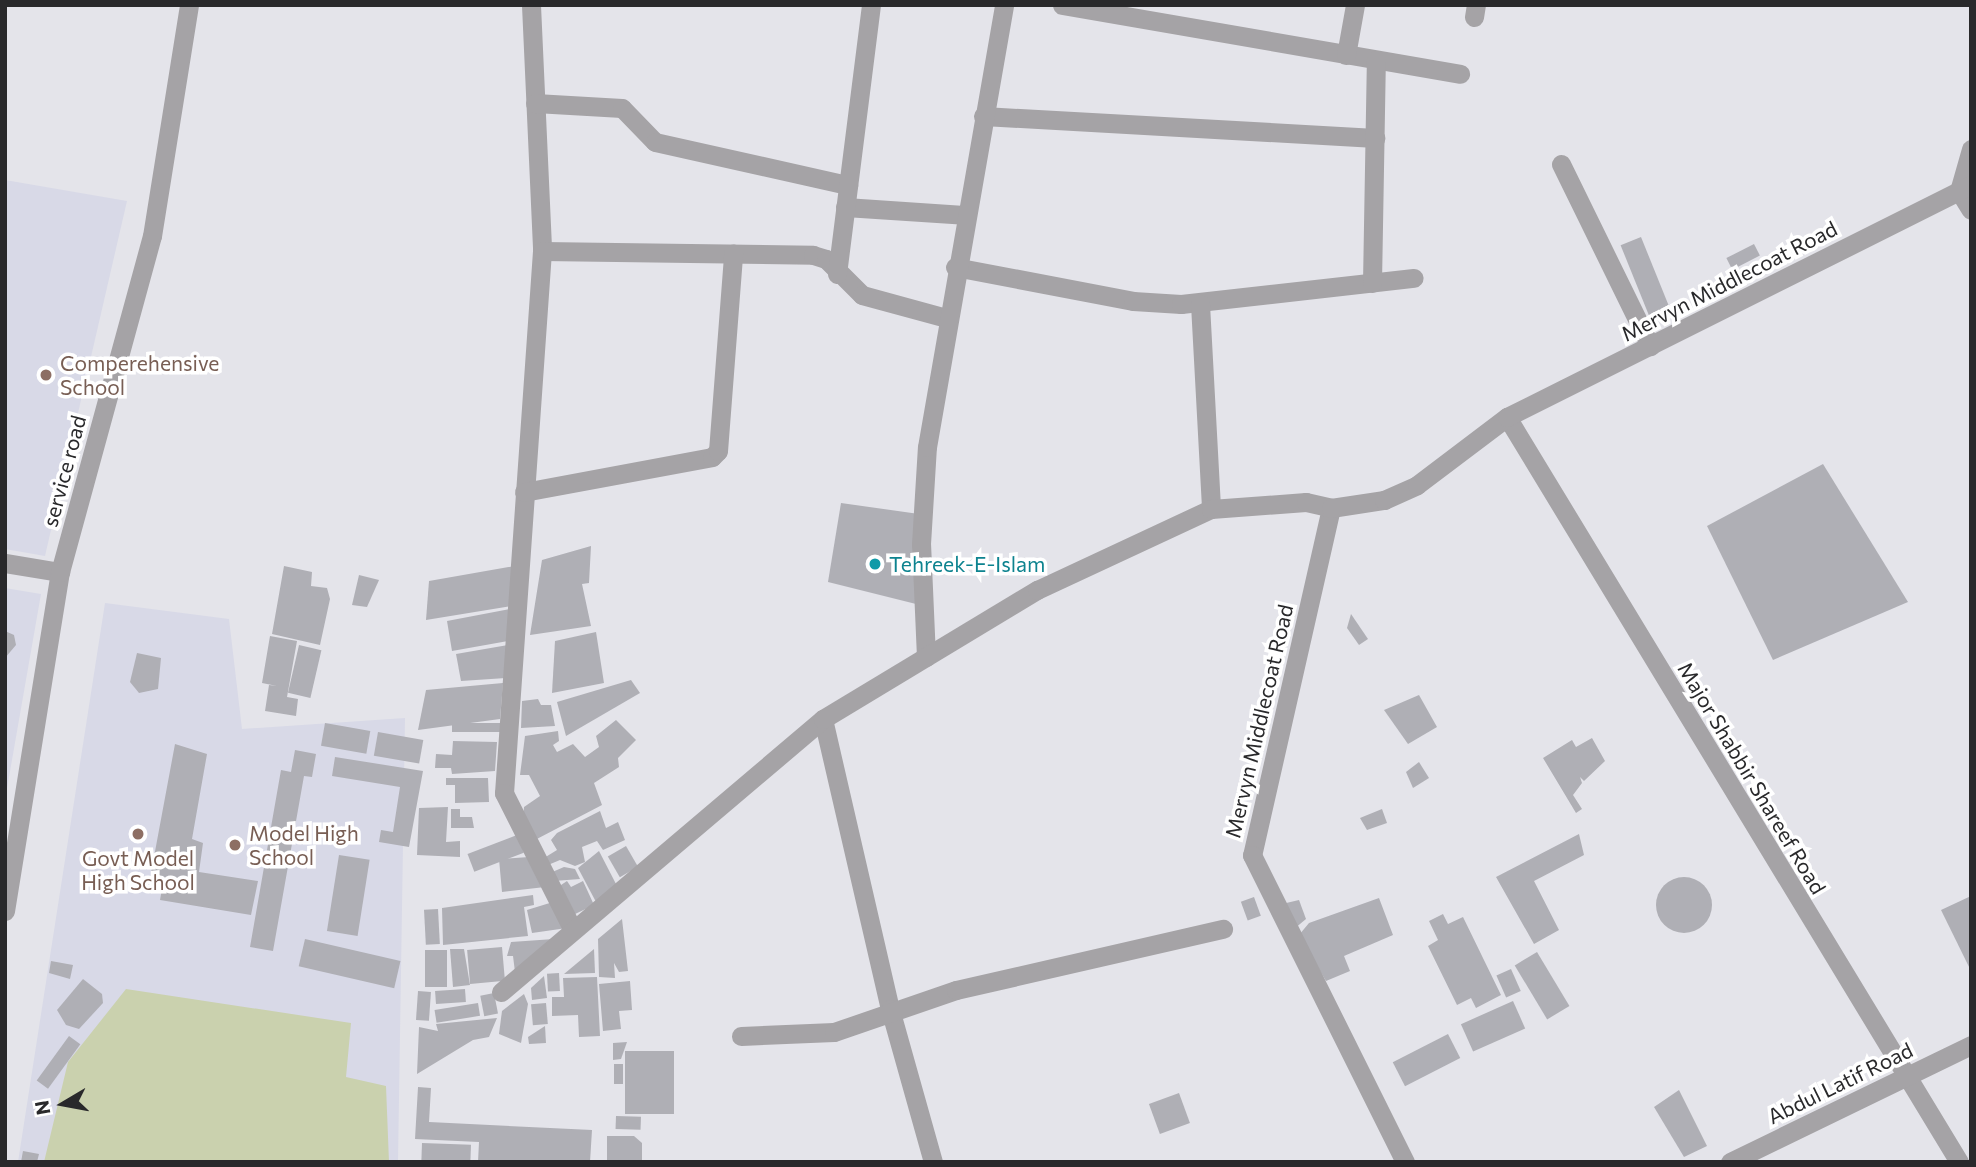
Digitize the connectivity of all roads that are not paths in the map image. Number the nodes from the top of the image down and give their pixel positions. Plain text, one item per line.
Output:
1 (190, 5) edge
2 (531, 5) edge
3 (871, 5) edge
4 (1004, 5) edge
5 (1062, 5) edge
6 (1355, 5) edge
7 (1346, 55) junction
8 (1376, 60) junction
9 (1460, 74) dead end
10 (535, 103) junction
11 (983, 116) junction
12 (1375, 138) junction
13 (1971, 149) edge
14 (1561, 164) dead end
15 (848, 185) junction
16 (1965, 188) edge
17 (845, 207) junction
18 (1971, 210) edge
19 (964, 215) junction
20 (542, 251) junction
21 (733, 254) junction
22 (955, 267) junction
23 (837, 274) junction
24 (1414, 278) dead end
25 (1372, 283) junction
26 (1200, 304) junction
27 (946, 318) junction
28 (1650, 346) junction
29 (1507, 417) junction
30 (524, 492) junction
31 (1331, 508) junction
32 (1211, 509) junction
33 (5, 563) edge
34 (60, 572) junction
35 (926, 657) junction
36 (823, 719) junction
37 (5, 911) edge
38 (572, 928) junction
39 (1223, 929) dead end
40 (501, 992) dead end
41 (890, 1009) junction
42 (741, 1036) dead end
43 (1971, 1045) edge
44 (1906, 1076) junction
45 (933, 1162) edge
46 (1405, 1162) edge
47 (1730, 1162) edge
48 (1959, 1162) edge

1 - 34 street, service road
2 - 10 street
3 - 15 street
4 - 11 street
5 - 7 street
6 - 7 street
7 - 8 street
8 - 9 street
8 - 12 street
10 - 15 street
10 - 20 street
11 - 12 street
11 - 19 street
12 - 25 street
13 - 16 street
14 - 28 street
15 - 17 street
16 - 18 street
16 - 28 street, Mervyn Middlecoat Road
17 - 19 street
17 - 23 street
19 - 22 street
20 - 21 street
20 - 30 street
21 - 23 street
21 - 30 street
22 - 26 street
22 - 27 street
23 - 27 street
24 - 25 street
25 - 26 street
26 - 32 street
27 - 35 street
28 - 29 street, Mervyn Middlecoat Road
29 - 31 street, Mervyn Middlecoat Road
29 - 44 street, Major Shabbir Shareef Road
30 - 38 street
31 - 32 street, Mervyn Middlecoat Road
31 - 46 street, Mervyn Middlecoat Road
32 - 35 street
33 - 34 street
34 - 37 street, service road
35 - 36 street
36 - 38 street
36 - 41 street
38 - 40 street
39 - 41 street
41 - 42 street
41 - 45 street
43 - 44 street, Abdul Latif Road
44 - 47 street, Abdul Latif Road
44 - 48 street, Major Shabbir Shareef Road

